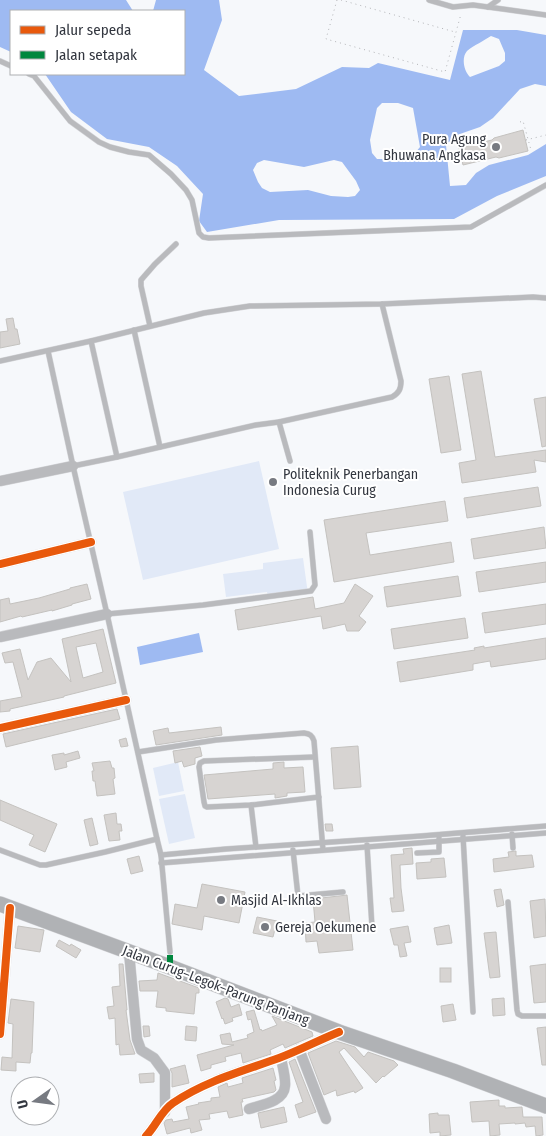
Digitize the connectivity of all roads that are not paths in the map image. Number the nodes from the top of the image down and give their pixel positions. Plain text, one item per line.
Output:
1 (429, 0) edge
2 (468, 0) edge
3 (498, 0) edge
4 (473, 5) junction
5 (487, 7) junction
6 (546, 15) edge
7 (32, 75) edge
8 (546, 185) edge
9 (176, 244) dead end
10 (546, 298) edge
11 (382, 304) junction
12 (150, 326) junction
13 (134, 330) junction
14 (91, 341) junction
15 (48, 351) junction
16 (0, 361) edge
17 (279, 422) junction
18 (160, 447) junction
19 (117, 457) junction
20 (290, 461) dead end
21 (72, 466) junction
22 (0, 481) edge
23 (310, 532) dead end
24 (91, 542) junction
25 (0, 564) edge
26 (107, 614) junction
27 (0, 637) edge
28 (126, 700) junction
29 (0, 728) edge
30 (138, 752) junction
31 (314, 757) junction
32 (319, 797) junction
33 (251, 805) junction
34 (546, 826) edge
35 (512, 828) junction
36 (546, 833) edge
37 (512, 835) junction
38 (463, 836) junction
39 (439, 838) junction
40 (157, 839) junction
41 (366, 840) junction
42 (323, 842) junction
43 (293, 845) junction
44 (256, 847) junction
45 (367, 847) junction
46 (513, 848) dead end
47 (0, 850) edge
48 (323, 850) junction
49 (294, 852) junction
50 (417, 853) dead end
51 (161, 855) junction
52 (162, 863) junction
53 (343, 892) dead end
54 (508, 902) dead end
55 (5, 906) edge
56 (372, 927) dead end
57 (129, 952) junction
58 (170, 952) dead end
59 (473, 1012) dead end
60 (546, 1016) edge
61 (340, 1032) junction
62 (0, 1034) edge
63 (299, 1049) junction
64 (281, 1057) junction
65 (546, 1106) edge
66 (249, 1109) dead end
67 (165, 1112) junction
68 (326, 1119) dead end
69 (146, 1136) edge

1 - 4 lane
2 - 4 lane
3 - 5 lane
4 - 5 lane
5 - 6 lane
7 - 8 lane
9 - 12 lane
10 - 11 lane
11 - 12 lane
11 - 17 lane
12 - 13 lane
13 - 14 lane
13 - 18 lane
14 - 15 lane
14 - 19 lane
15 - 16 lane
15 - 21 lane
17 - 18 lane
17 - 20 lane
18 - 19 lane
19 - 21 lane
21 - 22 street
21 - 24 lane
23 - 26 lane
24 - 25 street
24 - 26 lane
26 - 27 street
26 - 28 lane
28 - 29 street
28 - 30 lane
30 - 31 lane
30 - 40 lane
31 - 32 lane
31 - 33 lane
32 - 33 lane
32 - 42 lane
33 - 44 lane
34 - 35 lane
35 - 37 lane
35 - 38 lane
36 - 37 lane
37 - 38 lane
37 - 46 lane
38 - 39 lane
38 - 59 lane
39 - 41 lane
39 - 45 lane
39 - 50 lane
40 - 47 lane
40 - 51 lane
41 - 42 lane
41 - 45 lane
42 - 43 lane
42 - 48 lane
43 - 44 lane
43 - 49 lane
44 - 51 lane
45 - 48 lane
45 - 56 lane
48 - 49 lane
49 - 52 lane
49 - 53 lane
51 - 52 lane
52 - 58 lane
54 - 60 lane
55 - 57 main road, Jalan Curug–Legok–Parung Panjang
55 - 62 street
57 - 61 main road, Jalan Curug–Legok–Parung Panjang
57 - 67 street
61 - 63 street
61 - 65 main road, Jalan Curug–Legok–Parung Panjang
63 - 64 street
63 - 68 street
64 - 66 street
64 - 67 street
67 - 69 street

